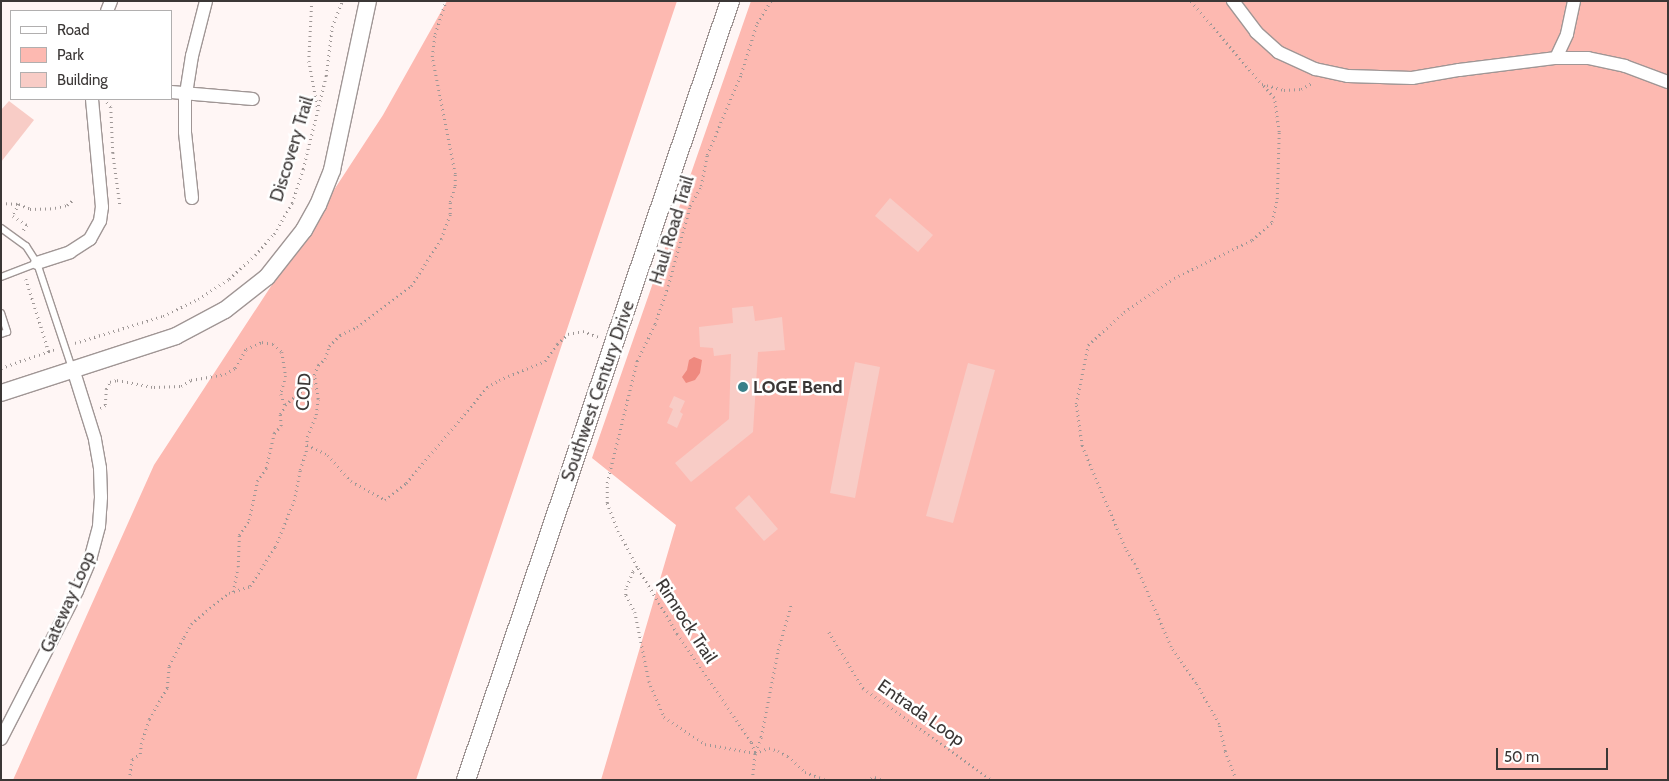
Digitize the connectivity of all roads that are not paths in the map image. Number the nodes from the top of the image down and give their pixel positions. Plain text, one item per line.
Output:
1 (206, 1) edge
2 (368, 1) edge
3 (730, 1) edge
4 (1233, 1) edge
5 (1574, 1) edge
6 (1556, 58) junction
7 (1668, 82) edge
8 (172, 92) edge
9 (186, 93) junction
10 (253, 99) dead end
11 (92, 100) edge
12 (192, 198) dead end
13 (1, 228) edge
14 (38, 263) junction
15 (1, 277) edge
16 (1, 313) edge
17 (1, 334) edge
18 (73, 369) junction
19 (1, 393) edge
20 (1, 740) edge
21 (466, 780) edge

1 - 9 street
2 - 18 street
3 - 21 main road, Southwest Century Drive
4 - 6 street
5 - 6 street
6 - 7 street
8 - 9 street
9 - 10 street
9 - 12 street
11 - 14 street
13 - 14 lane
14 - 15 lane
14 - 18 lane
16 - 17 lane
18 - 19 street
18 - 20 street, Gateway Loop

